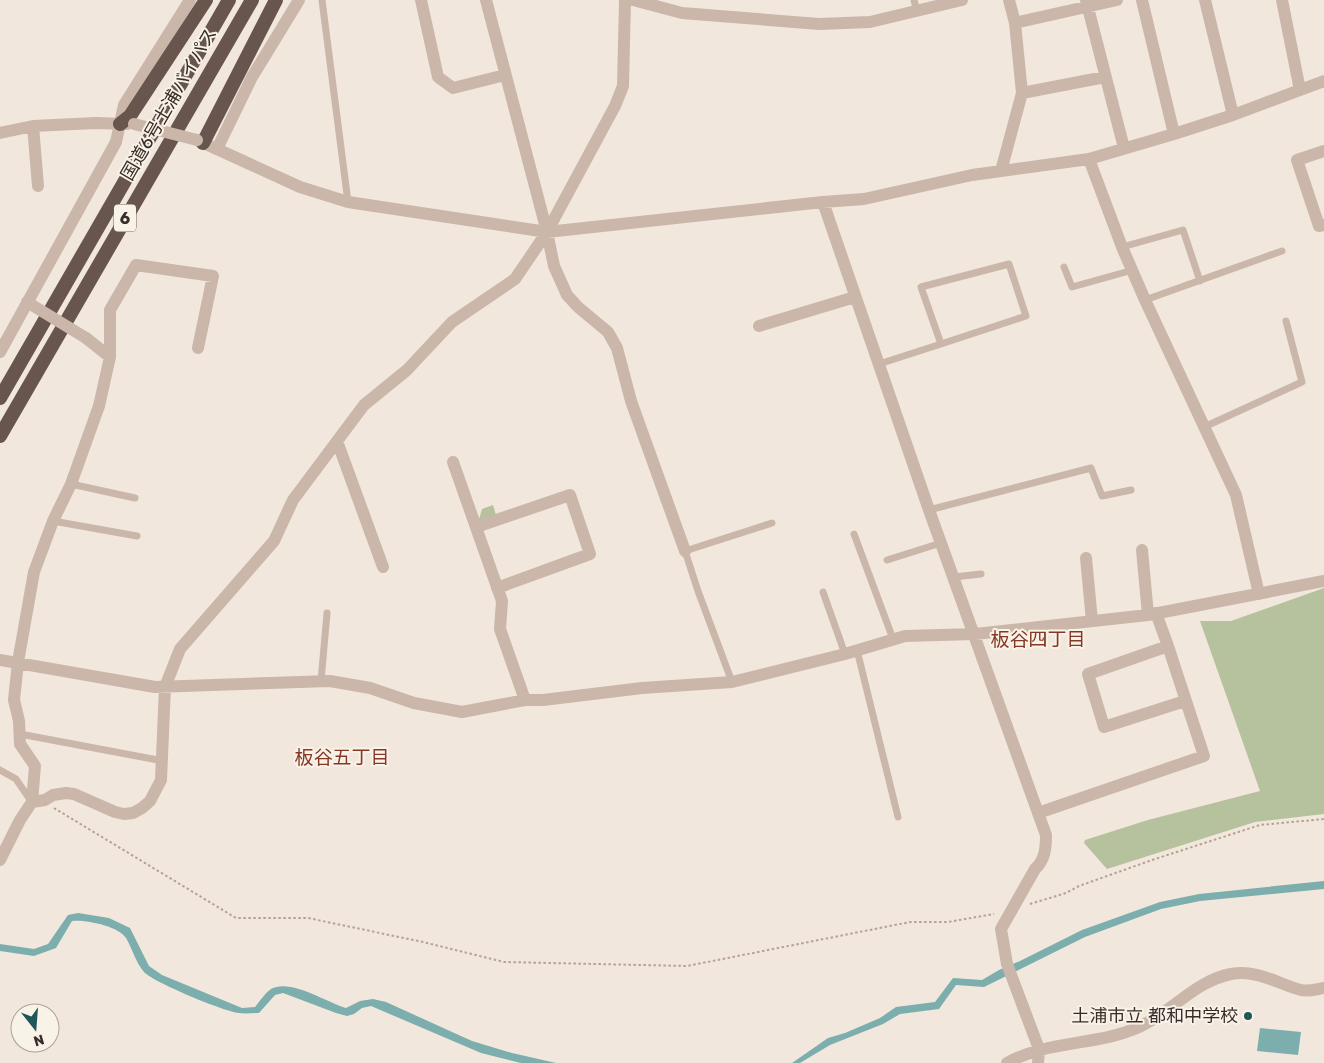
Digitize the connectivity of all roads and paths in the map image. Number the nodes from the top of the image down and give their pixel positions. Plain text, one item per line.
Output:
1 (190, 0) edge
2 (206, 0) edge
3 (229, 0) edge
4 (252, 0) edge
5 (276, 0) edge
6 (298, 0) edge
7 (322, 0) edge
8 (421, 0) edge
9 (486, 0) edge
10 (625, 0) edge
11 (633, 0) edge
12 (962, 0) edge
13 (1009, 0) edge
14 (1117, 0) edge
15 (1142, 0) edge
16 (1205, 0) edge
17 (1282, 0) edge
18 (1087, 3) edge
19 (916, 5) edge
20 (1015, 23) junction
21 (505, 74) junction
22 (1105, 77) junction
23 (1324, 81) edge
24 (1300, 90) junction
25 (1022, 93) junction
26 (1233, 115) junction
27 (127, 124) junction
28 (33, 126) junction
29 (0, 133) edge
30 (1174, 134) junction
31 (200, 142) junction
32 (1124, 148) junction
33 (217, 149) junction
34 (1324, 151) edge
35 (1089, 159) junction
36 (1001, 171) junction
37 (38, 186) dead end
38 (348, 202) junction
39 (823, 202) junction
40 (1324, 225) edge
41 (547, 232) junction
42 (1122, 247) junction
43 (1282, 252) dead end
44 (1064, 267) dead end
45 (1133, 270) junction
46 (1200, 281) junction
47 (855, 297) junction
48 (1145, 300) junction
49 (27, 302) junction
50 (1286, 322) dead end
51 (759, 326) dead end
52 (941, 344) junction
53 (198, 348) dead end
54 (0, 352) edge
55 (110, 357) junction
56 (878, 364) junction
57 (0, 398) edge
58 (1204, 427) junction
59 (0, 436) edge
60 (337, 441) junction
61 (453, 462) dead end
62 (71, 484) junction
63 (1131, 490) dead end
64 (135, 498) dead end
65 (929, 510) junction
66 (53, 521) junction
67 (772, 523) dead end
68 (476, 527) junction
69 (854, 534) dead end
70 (137, 536) dead end
71 (941, 543) junction
72 (1142, 550) dead end
73 (685, 551) junction
74 (1086, 558) dead end
75 (887, 560) dead end
76 (384, 567) dead end
77 (981, 574) dead end
78 (954, 578) junction
79 (1324, 581) edge
80 (497, 588) junction
81 (823, 592) dead end
82 (1259, 594) junction
83 (327, 613) dead end
84 (1152, 614) junction
85 (1092, 621) junction
86 (974, 634) junction
87 (893, 640) junction
88 (1168, 646) junction
89 (851, 652) junction
90 (0, 660) edge
91 (18, 662) junction
92 (321, 681) junction
93 (732, 682) junction
94 (165, 687) junction
95 (526, 700) junction
96 (1185, 701) junction
97 (20, 734) junction
98 (163, 762) junction
99 (0, 770) edge
100 (45, 800) junction
101 (32, 802) junction
102 (1038, 813) junction
103 (898, 816) dead end
104 (1324, 819) edge
105 (0, 860) edge
106 (1012, 909) junction
107 (1324, 988) edge
108 (1039, 1049) junction
109 (1008, 1063) edge
110 (1038, 1063) edge

1 - 27 street
2 - 27 highway
3 - 57 highway, 国道6号土浦バイパス / 6
4 - 59 highway, 国道6号土浦バイパス / 6
5 - 31 highway
6 - 33 street
7 - 38 lane
8 - 21 street
9 - 21 street
10 - 41 street
11 - 19 street
12 - 19 street
13 - 20 street
14 - 18 street
15 - 30 street
16 - 26 street
17 - 24 street
18 - 20 street
18 - 22 street
20 - 25 street
21 - 41 street
22 - 25 street
22 - 32 street
23 - 24 street
24 - 26 street
25 - 36 street
26 - 30 street
27 - 28 street
27 - 31 street, bridge
27 - 49 street
28 - 29 street
28 - 37 street
30 - 32 street
31 - 33 street
32 - 35 street
33 - 38 street
34 - 40 street
35 - 36 street
35 - 42 street
36 - 39 street
38 - 41 street
39 - 41 street
39 - 47 street
41 - 60 street
41 - 73 street
42 - 45 street
42 - 46 lane
43 - 46 lane
44 - 45 lane
45 - 48 street
46 - 48 lane
47 - 51 street
47 - 56 street
48 - 58 street
49 - 54 street
49 - 55 street, bridge
50 - 58 lane
52 - 52 lane
52 - 56 lane
53 - 55 street
55 - 62 street
56 - 65 street
58 - 82 street
60 - 76 street
60 - 94 street
61 - 68 street
62 - 64 lane
62 - 66 street
63 - 65 lane
65 - 71 street
66 - 70 lane
66 - 91 street
67 - 73 lane
68 - 80 street
68 - 80 street
69 - 87 lane
71 - 75 lane
71 - 78 street
72 - 84 street
73 - 93 lane
74 - 85 street
77 - 78 lane
78 - 86 street
79 - 82 street
80 - 95 street
81 - 89 lane
82 - 84 street
83 - 92 lane
84 - 85 street
84 - 88 street
85 - 86 street
86 - 87 street
86 - 102 street
87 - 89 street
88 - 96 street
88 - 96 street
89 - 93 street
89 - 103 lane
90 - 91 street
91 - 94 street
91 - 97 street
92 - 94 street
92 - 95 street
93 - 95 street
94 - 98 street
96 - 102 street
97 - 98 lane
97 - 101 street
98 - 100 street
99 - 101 lane
100 - 101 street
100 - 106 path
101 - 105 street
102 - 106 street
104 - 106 path
106 - 108 street
107 - 108 street
108 - 109 street
108 - 110 street

